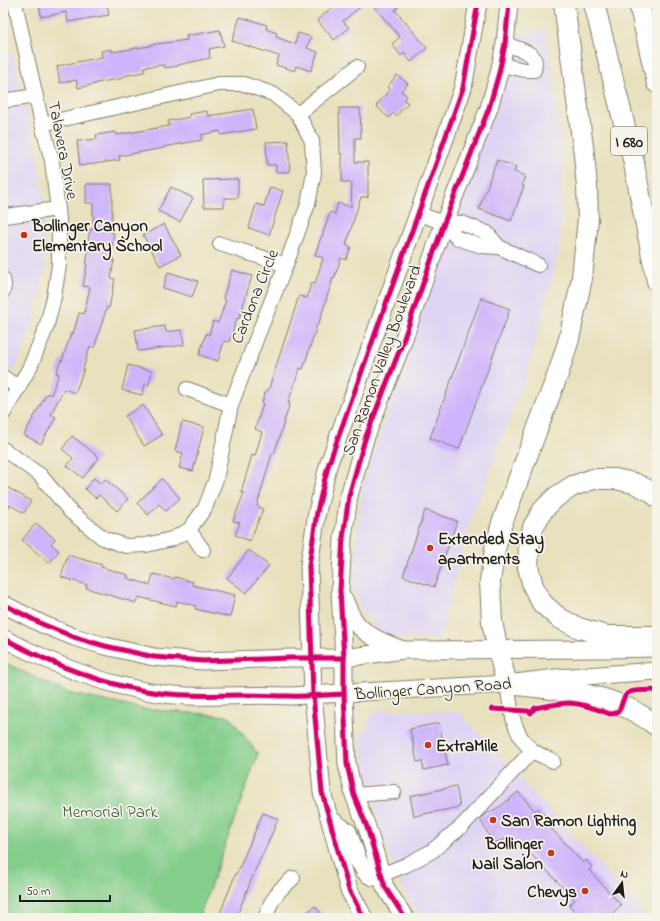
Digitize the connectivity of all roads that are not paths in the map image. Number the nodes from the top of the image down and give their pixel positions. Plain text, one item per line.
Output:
1 (15, 3) edge
2 (478, 3) edge
3 (509, 3) edge
4 (564, 3) edge
5 (594, 3) edge
6 (639, 3) edge
7 (505, 44) junction
8 (654, 57) edge
9 (501, 65) junction
10 (357, 68) dead end
11 (657, 83) edge
12 (36, 96) junction
13 (3, 101) edge
14 (298, 114) junction
15 (42, 124) junction
16 (58, 209) junction
17 (419, 214) junction
18 (3, 215) edge
19 (444, 223) junction
20 (220, 244) dead end
21 (286, 265) junction
22 (538, 265) dead end
23 (3, 279) edge
24 (657, 281) edge
25 (3, 291) edge
26 (3, 377) edge
27 (19, 388) junction
28 (187, 389) dead end
29 (231, 405) junction
30 (3, 414) edge
31 (3, 449) edge
32 (657, 497) edge
33 (189, 530) junction
34 (203, 550) dead end
35 (340, 591) junction
36 (3, 604) edge
37 (657, 636) edge
38 (3, 638) edge
39 (657, 648) edge
40 (403, 650) junction
41 (498, 650) junction
42 (313, 658) junction
43 (344, 658) junction
44 (657, 671) edge
45 (507, 684) junction
46 (344, 694) junction
47 (314, 695) junction
48 (657, 726) edge
49 (532, 751) junction
50 (553, 761) dead end
51 (394, 792) dead end
52 (354, 795) junction
53 (330, 819) junction
54 (381, 875) junction
55 (293, 878) dead end
56 (265, 918) edge
57 (364, 918) edge
58 (405, 918) edge

1 - 12 street, Talavera Drive
2 - 17 main road, San Ramon Valley Boulevard
3 - 7 main road, San Ramon Valley Boulevard
4 - 41 highway
5 - 24 highway, I 680
6 - 8 highway
7 - 9 main road, San Ramon Valley Boulevard
7 - 9 street
8 - 11 highway
9 - 19 main road, San Ramon Valley Boulevard
10 - 14 street
12 - 13 street
12 - 15 street, Talavera Drive
14 - 15 street, Cardona Circle
14 - 21 street, Cardona Circle
15 - 16 street, Talavera Drive
16 - 18 street
16 - 27 street, Talavera Drive
17 - 19 street
17 - 42 main road, San Ramon Valley Boulevard
19 - 22 street
19 - 35 main road, San Ramon Valley Boulevard
20 - 21 street
21 - 29 street, Cardona Circle
23 - 25 street
26 - 27 street
27 - 30 street, Talavera Drive
28 - 29 street
29 - 33 street, Cardona Circle
31 - 33 street, Cardona Circle
32 - 37 highway
33 - 34 street
35 - 40 main road
35 - 43 main road, San Ramon Valley Boulevard
36 - 42 main road, Bollinger Canyon Road
38 - 47 main road, Bollinger Canyon Road
39 - 41 main road, Bollinger Canyon Road
40 - 41 main road, Bollinger Canyon Road
40 - 43 main road, Bollinger Canyon Road
41 - 45 highway
42 - 43 main road, Bollinger Canyon Road
42 - 47 main road, San Ramon Valley Boulevard
43 - 46 main road, San Ramon Valley Boulevard
44 - 45 main road, Bollinger Canyon Road
45 - 46 main road, Bollinger Canyon Road
45 - 48 highway
45 - 49 street
46 - 47 main road, Bollinger Canyon Road
46 - 52 main road, San Ramon Valley Boulevard
47 - 53 main road, San Ramon Valley Boulevard
49 - 50 street
49 - 54 street
51 - 52 street
52 - 54 main road, San Ramon Valley Boulevard
53 - 54 main road
53 - 57 main road, San Ramon Valley Boulevard
54 - 58 main road, San Ramon Valley Boulevard
55 - 56 street

